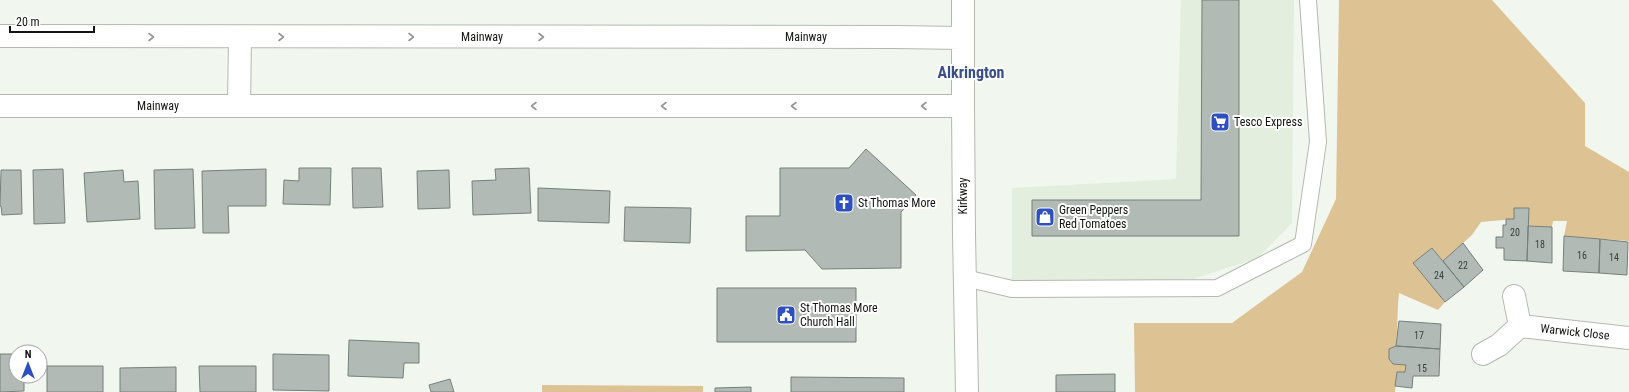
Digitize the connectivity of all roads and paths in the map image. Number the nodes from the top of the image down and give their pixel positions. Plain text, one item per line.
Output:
1 (963, 0) edge
2 (1308, 0) edge
3 (0, 36) edge
4 (240, 37) junction
5 (963, 38) junction
6 (0, 106) edge
7 (239, 106) junction
8 (963, 106) junction
9 (965, 278) junction
10 (1514, 296) dead end
11 (1520, 326) junction
12 (1629, 338) edge
13 (1483, 354) dead end
14 (967, 392) edge

1 - 5 street, Kirkway
2 - 9 lane
3 -> 4 street, Mainway
4 -> 5 street, Mainway
4 - 7 street
5 - 8 street, Kirkway
6 - 7 street, Mainway
8 -> 7 street, Mainway
8 - 9 street, Kirkway
9 - 14 street, Kirkway
10 - 11 street
11 - 12 street, Warwick Close
11 - 13 street

